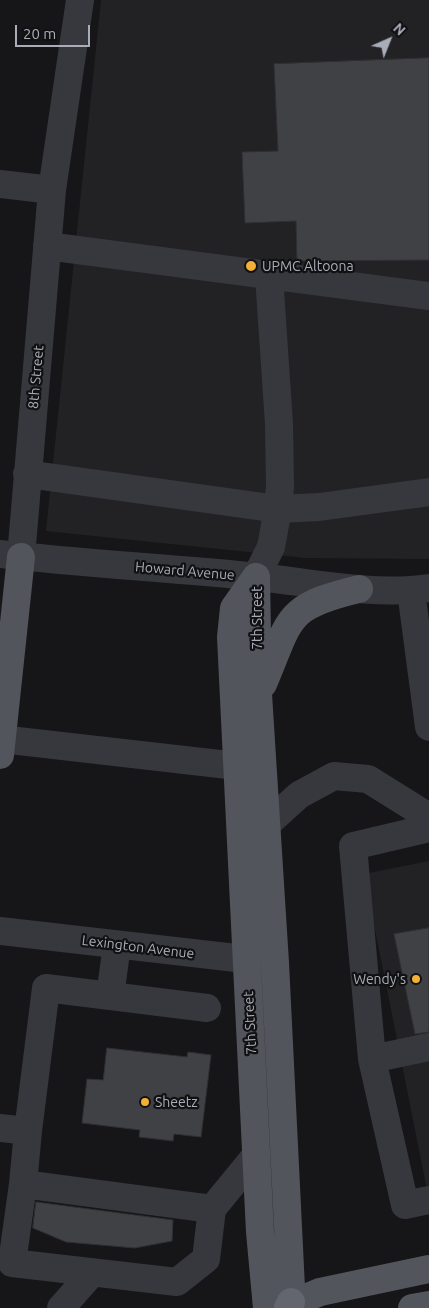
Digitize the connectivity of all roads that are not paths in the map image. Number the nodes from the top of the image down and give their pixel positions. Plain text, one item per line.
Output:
1 (80, 0) edge
2 (0, 184) edge
3 (52, 190) junction
4 (48, 246) junction
5 (269, 276) junction
6 (429, 296) edge
7 (28, 474) junction
8 (429, 492) edge
9 (278, 509) junction
10 (10, 556) edge
11 (256, 577) junction
12 (359, 589) junction
13 (420, 589) edge
14 (258, 694) junction
15 (429, 727) edge
16 (1, 745) edge
17 (237, 766) junction
18 (429, 817) edge
19 (266, 824) junction
20 (429, 828) edge
21 (0, 932) edge
22 (117, 945) junction
23 (247, 960) junction
24 (275, 963) junction
25 (110, 996) junction
26 (207, 1008) dead end
27 (429, 1047) edge
28 (372, 1058) junction
29 (0, 1128) edge
30 (28, 1131) junction
31 (257, 1154) junction
32 (23, 1184) junction
33 (429, 1200) edge
34 (212, 1209) junction
35 (429, 1269) edge
36 (91, 1274) junction
37 (429, 1304) edge
38 (284, 1307) edge
39 (61, 1308) edge
40 (412, 1308) edge

1 - 3 street, 8th Street
2 - 3 street
3 - 4 street, 8th Street
4 - 5 street
4 - 7 street, 8th Street
5 - 6 street
5 - 9 street
7 - 9 street
7 - 10 street, 8th Street
8 - 9 street
9 - 11 street
10 - 11 street, Howard Avenue
10 - 16 main road, 8th Street
11 - 12 street, Howard Avenue
11 - 14 main road, 7th Street
11 - 17 main road, 7th Street
12 - 13 street, Howard Avenue
12 - 14 main road
13 - 15 street
14 - 19 main road, 7th Street
16 - 17 street
17 - 23 main road, 7th Street
18 - 19 street
19 - 24 main road, 7th Street
20 - 28 street
21 - 22 street, Lexington Avenue
22 - 23 street, Lexington Avenue
22 - 25 street
23 - 24 street, Lexington Avenue
23 - 31 main road, 7th Street
24 - 38 main road, 7th Street
25 - 26 street
25 - 30 street
27 - 28 street
28 - 33 street
29 - 30 street
30 - 32 street
31 - 34 street
31 - 38 main road, 7th Street
32 - 34 street
32 - 36 street
34 - 36 street
35 - 38 main road
36 - 39 street
37 - 40 main road

